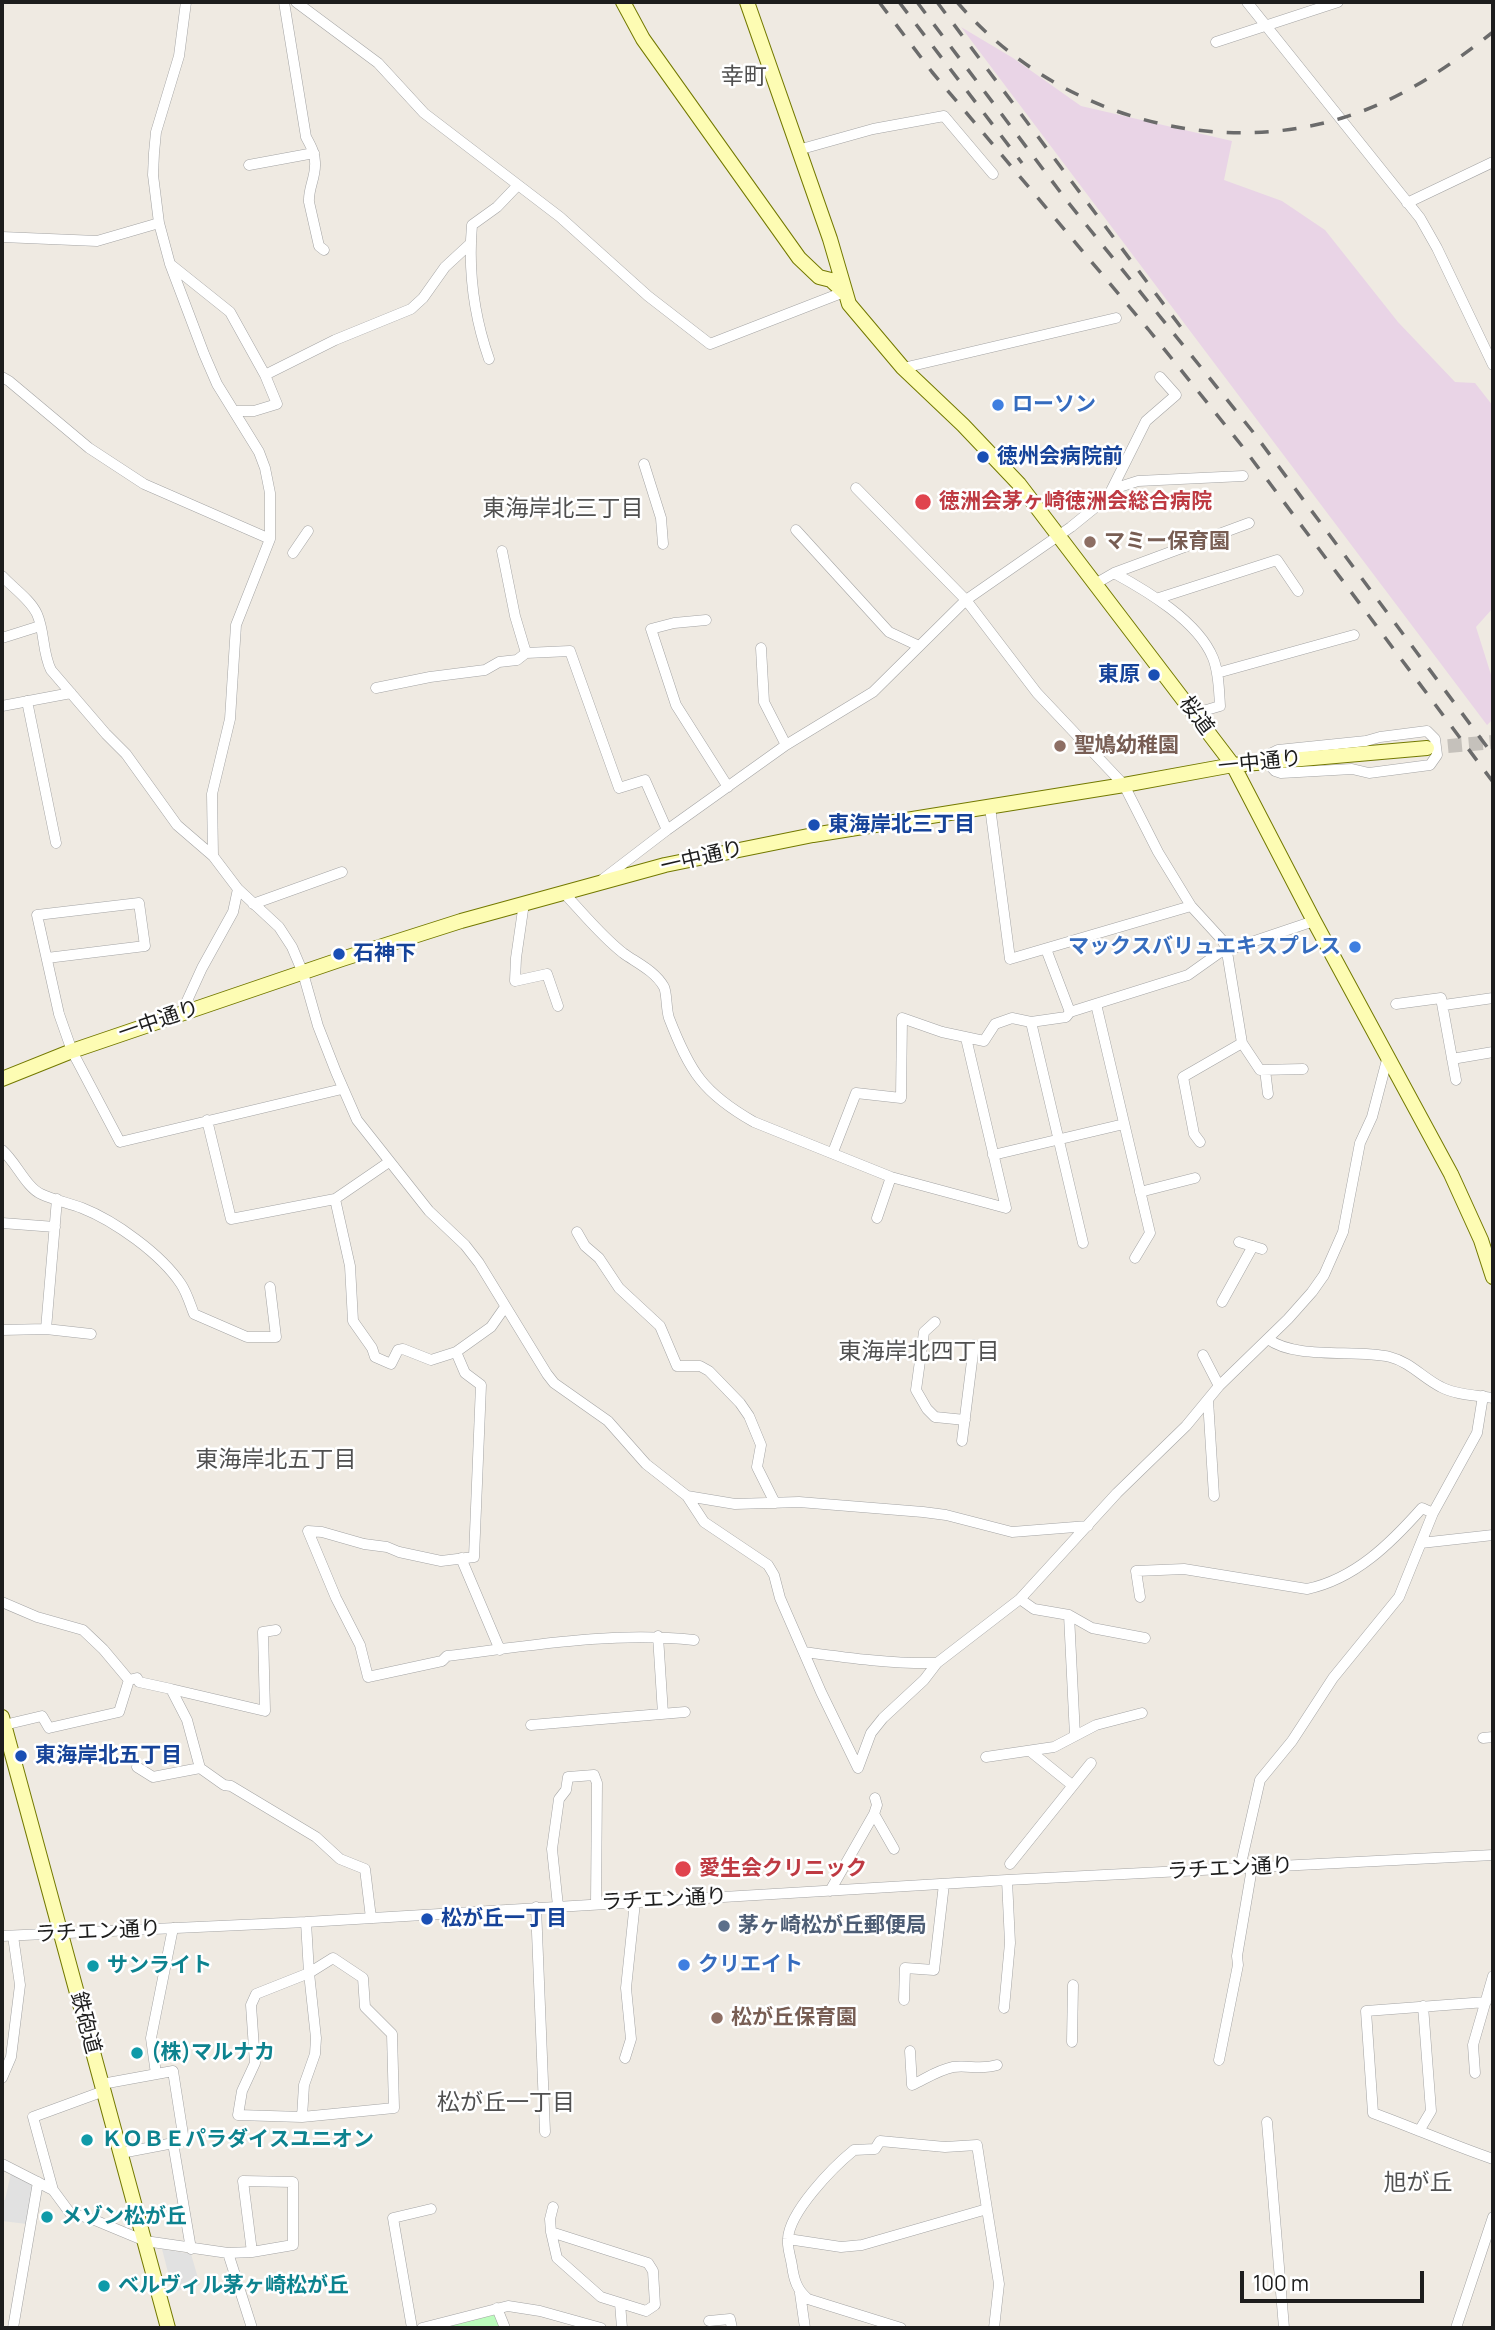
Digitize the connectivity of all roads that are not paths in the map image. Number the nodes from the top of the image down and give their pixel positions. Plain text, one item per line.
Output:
1 (186, 2) edge
2 (284, 2) edge
3 (296, 2) edge
4 (623, 2) edge
5 (747, 2) edge
6 (1247, 2) edge
7 (1338, 2) edge
8 (1268, 26) junction
9 (1216, 42) dead end
10 (798, 150) junction
11 (314, 153) junction
12 (1493, 162) edge
13 (249, 165) dead end
14 (993, 174) dead end
15 (518, 185) junction
16 (1407, 202) junction
17 (159, 223) junction
18 (2, 237) edge
19 (471, 243) junction
20 (324, 250) dead end
21 (170, 264) junction
22 (844, 292) junction
23 (1116, 318) dead end
24 (489, 359) dead end
25 (1493, 365) edge
26 (902, 368) junction
27 (265, 374) junction
28 (2, 377) edge
29 (1160, 377) dead end
30 (234, 411) junction
31 (644, 464) dead end
32 (1243, 476) dead end
33 (856, 488) dead end
34 (1113, 489) junction
35 (1249, 523) dead end
36 (796, 530) dead end
37 (309, 531) dead end
38 (1059, 535) junction
39 (270, 539) junction
40 (663, 544) dead end
41 (502, 551) dead end
42 (293, 553) dead end
43 (1114, 573) junction
44 (2, 576) edge
45 (1095, 584) junction
46 (1298, 591) dead end
47 (1159, 598) junction
48 (966, 600) junction
49 (706, 621) dead end
50 (40, 626) junction
51 (1354, 635) dead end
52 (2, 638) edge
53 (919, 646) junction
54 (761, 648) dead end
55 (526, 653) junction
56 (1217, 673) junction
57 (376, 688) dead end
58 (71, 693) junction
59 (27, 701) junction
60 (2, 706) edge
61 (1196, 715) junction
62 (786, 746) junction
63 (1427, 748) tunnel mouth
64 (1266, 761) junction
65 (1251, 763) junction
66 (1233, 765) junction
67 (1124, 785) junction
68 (727, 788) junction
69 (989, 807) junction
70 (667, 830) junction
71 (56, 843) dead end
72 (212, 856) junction
73 (342, 872) dead end
74 (598, 883) junction
75 (238, 889) junction
76 (562, 892) junction
77 (523, 903) junction
78 (253, 904) junction
79 (1191, 906) junction
80 (1314, 921) junction
81 (1046, 950) junction
82 (1227, 952) junction
83 (47, 958) junction
84 (303, 973) junction
85 (1493, 998) edge
86 (1096, 1004) junction
87 (1396, 1004) dead end
88 (1444, 1005) junction
89 (558, 1006) dead end
90 (1070, 1012) junction
91 (181, 1014) junction
92 (1031, 1022) junction
93 (966, 1038) junction
94 (1242, 1043) junction
95 (72, 1051) junction
96 (1493, 1052) edge
97 (1388, 1055) junction
98 (1451, 1059) junction
99 (1303, 1069) dead end
100 (1265, 1070) junction
101 (2, 1079) edge
102 (1455, 1080) dead end
103 (342, 1089) junction
104 (1268, 1094) dead end
105 (207, 1120) junction
106 (1124, 1124) junction
107 (1059, 1140) junction
108 (1200, 1142) dead end
109 (2, 1150) edge
110 (833, 1152) junction
111 (993, 1155) junction
112 (389, 1162) junction
113 (891, 1177) junction
114 (1195, 1178) dead end
115 (1140, 1192) junction
116 (57, 1199) junction
117 (335, 1199) junction
118 (877, 1218) dead end
119 (2, 1223) edge
120 (55, 1227) junction
121 (576, 1231) dead end
122 (1239, 1242) dead end
123 (1083, 1243) dead end
124 (1135, 1258) dead end
125 (1492, 1268) edge
126 (270, 1287) dead end
127 (1222, 1302) dead end
128 (505, 1307) junction
129 (935, 1322) dead end
130 (46, 1329) junction
131 (2, 1330) edge
132 (92, 1334) dead end
133 (1268, 1339) junction
134 (974, 1345) dead end
135 (456, 1352) junction
136 (1203, 1355) dead end
137 (1219, 1387) junction
138 (1488, 1397) edge
139 (1208, 1399) junction
140 (965, 1420) junction
141 (962, 1441) dead end
142 (687, 1496) junction
143 (1214, 1496) dead end
144 (775, 1503) junction
145 (1433, 1513) junction
146 (1088, 1526) junction
147 (1493, 1535) edge
148 (1421, 1543) junction
149 (461, 1558) junction
150 (1140, 1597) dead end
151 (1020, 1600) junction
152 (2, 1602) edge
153 (1069, 1615) junction
154 (276, 1630) dead end
155 (658, 1636) junction
156 (1145, 1638) dead end
157 (694, 1640) dead end
158 (500, 1650) junction
159 (804, 1651) junction
160 (937, 1663) junction
161 (128, 1680) junction
162 (171, 1689) junction
163 (685, 1712) dead end
164 (1142, 1713) dead end
165 (663, 1714) junction
166 (3, 1721) edge
167 (531, 1725) dead end
168 (1075, 1736) junction
169 (1030, 1751) junction
170 (986, 1758) dead end
171 (1091, 1763) dead end
172 (137, 1767) dead end
173 (200, 1768) junction
174 (1072, 1786) junction
175 (875, 1798) dead end
176 (874, 1814) junction
177 (894, 1849) dead end
178 (1493, 1854) edge
179 (1010, 1864) dead end
180 (1252, 1867) junction
181 (1240, 1868) junction
182 (1007, 1880) junction
183 (944, 1884) junction
184 (830, 1891) junction
185 (635, 1902) junction
186 (596, 1904) junction
187 (558, 1906) junction
188 (536, 1907) junction
189 (371, 1918) junction
190 (306, 1922) junction
191 (173, 1928) junction
192 (61, 1934) junction
193 (7, 1936) edge
194 (309, 1973) junction
195 (1493, 1976) edge
196 (1073, 1985) dead end
197 (904, 2000) dead end
198 (1486, 2002) junction
199 (1423, 2006) junction
200 (1004, 2008) dead end
201 (1493, 2019) edge
202 (1481, 2021) junction
203 (1072, 2042) dead end
204 (910, 2051) dead end
205 (625, 2058) dead end
206 (1219, 2060) dead end
207 (997, 2065) dead end
208 (1475, 2073) dead end
209 (156, 2074) junction
210 (2, 2078) edge
211 (103, 2087) junction
212 (302, 2117) junction
213 (1267, 2122) dead end
214 (1419, 2131) junction
215 (545, 2132) dead end
216 (173, 2143) junction
217 (121, 2153) junction
218 (1493, 2159) edge
219 (2, 2164) edge
220 (38, 2182) junction
221 (53, 2190) junction
222 (553, 2207) dead end
223 (987, 2208) junction
224 (431, 2209) dead end
225 (1493, 2217) edge
226 (551, 2232) junction
227 (788, 2239) junction
228 (145, 2241) junction
229 (191, 2249) junction
230 (252, 2252) junction
231 (228, 2253) junction
232 (800, 2293) junction
233 (620, 2303) junction
234 (497, 2308) junction
235 (709, 2321) dead end
236 (734, 2321) edge
237 (436, 2327) edge
238 (13, 2328) edge
239 (169, 2328) edge
240 (252, 2328) edge
241 (412, 2328) edge
242 (422, 2328) edge
243 (505, 2328) edge
244 (601, 2328) edge
245 (622, 2328) edge
246 (805, 2328) edge
247 (901, 2328) edge
248 (994, 2328) edge
249 (1284, 2328) edge
250 (1456, 2328) edge

1 - 17 street
2 - 11 street
3 - 15 street
4 - 22 street
5 - 10 street
6 - 8 street
7 - 8 street
8 - 9 street
8 - 16 street
10 - 14 street
10 - 22 street
11 - 13 street
11 - 20 street
12 - 16 street
15 - 19 street
15 - 22 street
16 - 25 street
17 - 18 street
17 - 21 street
19 - 24 street
19 - 27 street
21 - 27 street
21 - 30 street
22 - 26 street, 桜道
23 - 26 street
26 - 38 street, 桜道
27 - 30 street
28 - 39 street
29 - 34 street
30 - 39 street
31 - 40 street
32 - 34 street
33 - 48 street
34 - 38 street
35 - 43 street
36 - 53 street
37 - 42 street
38 - 45 street, 桜道
38 - 48 street
39 - 72 street
41 - 55 street
43 - 45 street
43 - 47 street
44 - 50 street
45 - 61 street, 桜道
46 - 47 street
47 - 56 street
48 - 53 street
48 - 67 street
49 - 68 street
50 - 52 street
50 - 58 street
51 - 56 street
53 - 62 street
54 - 62 street
55 - 57 street
55 - 70 street
56 - 61 street
58 - 59 street
58 - 72 street
59 - 60 street
59 - 71 street
61 - 66 street, 桜道
62 - 68 street
63 - 64 street, 一中通り
64 - 65 street, 一中通り
64 - 65 street
65 - 66 street, 一中通り
66 - 67 street, 一中通り
66 - 80 street, 桜道
67 - 69 street, 一中通り
67 - 79 street
68 - 70 street
69 - 74 street, 一中通り
69 - 81 street
70 - 74 street
72 - 75 street
73 - 78 street
74 - 76 street, 一中通り
75 - 78 street
75 - 91 street
76 - 77 street, 一中通り
76 - 110 street
77 - 84 street, 一中通り
77 - 89 street
78 - 84 street
79 - 81 street
79 - 82 street
80 - 82 street
80 - 97 street, 桜道
81 - 90 street
82 - 86 street
82 - 94 street
83 - 83 street
83 - 95 street
84 - 91 street, 一中通り
84 - 103 street
85 - 88 street
86 - 90 street
86 - 106 street
87 - 88 street
88 - 98 street
90 - 92 street
91 - 95 street, 一中通り
92 - 93 street
92 - 107 street
93 - 110 street
93 - 111 street
94 - 100 street
94 - 108 street
95 - 101 street, 一中通り
95 - 105 street
96 - 98 street
97 - 125 street, 桜道
97 - 133 street
98 - 102 street
99 - 100 street
100 - 104 street
103 - 105 street
103 - 112 street
105 - 117 street
106 - 107 street
106 - 115 street
107 - 111 street
107 - 123 street
109 - 116 street
110 - 113 street
111 - 113 street
112 - 117 street
112 - 128 street
113 - 118 street
114 - 115 street
115 - 124 street
116 - 120 street
116 - 126 street
117 - 135 street
119 - 120 street
120 - 130 street
121 - 144 street
122 - 127 street
128 - 135 street
128 - 142 street
129 - 140 street
130 - 131 street
130 - 132 street
133 - 137 street
133 - 138 street
134 - 140 street
135 - 149 street
136 - 137 street
137 - 139 street
138 - 145 street
139 - 143 street
139 - 146 street
140 - 141 street
142 - 144 street
142 - 159 street
144 - 146 street
145 - 148 street
145 - 150 street
146 - 151 street
147 - 148 street
148 - 181 street
149 - 158 street
149 - 158 street
151 - 153 street
151 - 160 street
152 - 161 street
153 - 156 street
153 - 168 street
154 - 162 street
155 - 157 street
155 - 158 street
155 - 165 street
159 - 160 street
159 - 160 street
161 - 162 street
161 - 166 street
162 - 173 street
163 - 165 street
164 - 168 street
165 - 167 street
166 - 192 street, 鉄砲道
168 - 169 street
169 - 170 street
169 - 174 street
171 - 174 street
172 - 173 street
173 - 189 street
174 - 179 street
175 - 176 street
176 - 177 street
176 - 184 street
178 - 180 street, ラチエン通り
180 - 181 street, ラチエン通り
180 - 206 street
181 - 182 street, ラチエン通り
182 - 183 street, ラチエン通り
182 - 200 street
183 - 184 street, ラチエン通り
183 - 197 street
184 - 185 street, ラチエン通り
185 - 186 street, ラチエン通り
185 - 205 street
186 - 187 street, ラチエン通り
186 - 187 street
187 - 188 street, ラチエン通り
188 - 189 street, ラチエン通り
188 - 215 street
189 - 190 street, ラチエン通り
190 - 191 street, ラチエン通り
190 - 194 street
191 - 192 street, ラチエン通り
191 - 209 street
192 - 193 street, ラチエン通り
192 - 211 street, 鉄砲道
193 - 210 street
194 - 212 street
194 - 212 street
194 - 212 street
195 - 198 street
196 - 203 street
198 - 199 street
198 - 202 street
199 - 214 street
199 - 214 street
201 - 202 street
202 - 208 street
204 - 207 street
209 - 211 street
209 - 216 street
211 - 217 street, 鉄砲道
211 - 221 street
213 - 249 street
214 - 218 street
216 - 217 street
216 - 229 street
217 - 228 street, 鉄砲道
219 - 220 street
220 - 221 street
220 - 238 street
221 - 228 street
222 - 226 street
223 - 227 street
223 - 227 street
223 - 248 street
224 - 241 street
225 - 250 street
226 - 233 street
226 - 233 street
227 - 232 street
228 - 229 street
228 - 239 street, 鉄砲道
229 - 231 street
230 - 230 street
230 - 231 street
231 - 240 street
232 - 246 street
232 - 247 street
233 - 245 street
234 - 237 street
234 - 243 street
234 - 244 street
235 - 236 street
237 - 242 street

